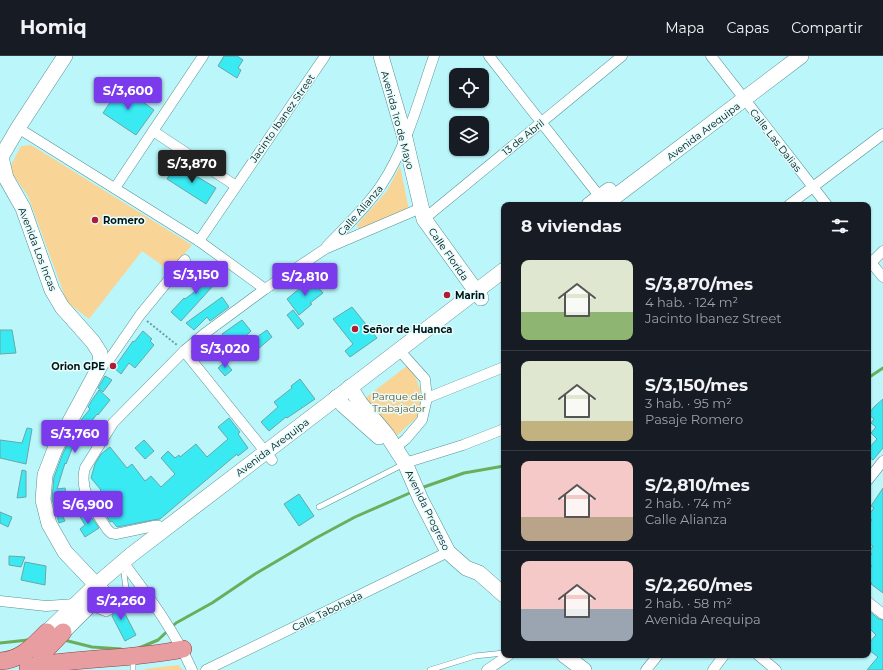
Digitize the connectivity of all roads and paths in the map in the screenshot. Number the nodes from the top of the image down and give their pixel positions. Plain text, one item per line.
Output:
1 (65, 56) edge
2 (203, 56) edge
3 (325, 56) edge
4 (380, 56) edge
5 (434, 56) edge
6 (488, 56) edge
7 (622, 56) edge
8 (710, 56) edge
9 (785, 56) edge
10 (801, 56) edge
11 (741, 95) junction
12 (541, 123) junction
13 (18, 128) junction
14 (153, 131) junction
15 (883, 134) edge
16 (405, 138) junction
17 (236, 186) junction
18 (813, 187) junction
19 (115, 188) junction
20 (600, 202) edge
21 (602, 202) edge
22 (793, 202) edge
23 (825, 202) edge
24 (422, 214) junction
25 (199, 240) junction
26 (325, 249) junction
27 (883, 251) edge
28 (185, 260) dead end
29 (871, 260) edge
30 (871, 264) edge
31 (501, 273) edge
32 (882, 276) edge
33 (501, 283) edge
34 (265, 289) junction
35 (478, 295) junction
36 (140, 315) junction
37 (184, 351) junction
38 (402, 353) junction
39 (101, 364) junction
40 (501, 368) edge
41 (353, 392) junction
42 (428, 398) junction
43 (340, 402) junction
44 (501, 430) edge
45 (395, 448) junction
46 (269, 456) junction
47 (883, 461) edge
48 (406, 465) junction
49 (871, 476) edge
50 (319, 507) dead end
51 (164, 530) junction
52 (448, 552) junction
53 (466, 568) junction
54 (125, 569) junction
55 (100, 588) junction
56 (501, 592) edge
57 (0, 601) edge
58 (501, 603) edge
59 (871, 604) edge
60 (82, 606) junction
61 (121, 606) dead end
62 (110, 612) dead end
63 (883, 614) edge
64 (48, 639) junction
65 (178, 643) junction
66 (501, 653) edge
67 (505, 658) edge
68 (569, 658) edge
69 (656, 658) edge
70 (722, 658) edge
71 (762, 658) edge
72 (0, 660) edge
73 (133, 664) edge
74 (584, 666) edge
75 (25, 668) edge
76 (192, 670) edge
77 (206, 670) edge
78 (430, 670) edge
79 (487, 670) edge
80 (646, 670) edge
81 (713, 670) edge
82 (776, 670) edge

1 - 13 main road, Avenida Los Incas
2 - 14 street
3 - 17 street, Jacinto Ibanez Street
4 - 16 main road, Avenida 1ro de Mayo
5 - 16 street, Calle Alianza
6 - 12 street
7 - 12 street, 13 de Abril
8 - 11 street, Calle Las Dalias
9 - 11 main road, Avenida Arequipa
10 - 11 main road, Avenida Arequipa
11 - 18 street, Calle Las Dalias
11 - 21 main road, Avenida Arequipa
12 - 20 street
12 - 24 street, 13 de Abril
13 - 19 street
13 - 39 main road, Avenida Los Incas
14 - 17 street
14 - 19 street
15 - 18 street
16 - 24 main road, Avenida 1ro de Mayo
16 - 26 street, Calle Alianza
17 - 25 street, Jacinto Ibanez Street
18 - 22 street
18 - 23 street, Calle Las Dalias
19 - 25 street
24 - 26 street, Calle Alianza
24 - 35 main road, Calle Florida
25 - 34 street
26 - 34 street, Calle Alianza
27 - 29 street
28 - 36 street
30 - 32 street
31 - 35 main road, Avenida Arequipa
33 - 35 main road, Avenida Arequipa
34 - 37 street, Calle Alianza
35 - 38 main road, Avenida Arequipa
36 - 37 path
36 - 39 street
37 - 46 street
37 - 51 street, Calle Alianza
38 - 41 main road, Avenida Arequipa
38 - 42 street
39 - 55 main road
40 - 42 street
41 - 43 main road, Avenida Arequipa
41 - 45 main road, Avenida Progreso
42 - 45 street
43 - 45 main road, Avenida Progreso
43 - 46 main road, Avenida Arequipa
44 - 48 street
45 - 48 main road, Avenida Progreso
46 - 51 main road, Avenida Arequipa
46 - 54 main road, Avenida Arequipa
47 - 49 street
48 - 50 lane
48 - 52 main road, Avenida Progreso
51 - 54 main road, Avenida Arequipa
52 - 53 main road, Avenida Progreso
52 - 77 street, Calle Tabohada
53 - 56 main road, Avenida Progreso
53 - 58 main road, Avenida Progreso
54 - 55 main road, Avenida Arequipa
54 - 61 lane
54 - 65 street
55 - 60 main road, Avenida Arequipa
57 - 60 street
59 - 63 street
60 - 62 lane
60 - 64 main road, Avenida Arequipa
64 - 72 main road
64 - 75 main road
65 - 73 main road
65 - 76 street
66 - 78 lane
67 - 79 street
68 - 74 main road
69 - 80 street
70 - 81 street
71 - 82 street
73 - 75 main road

